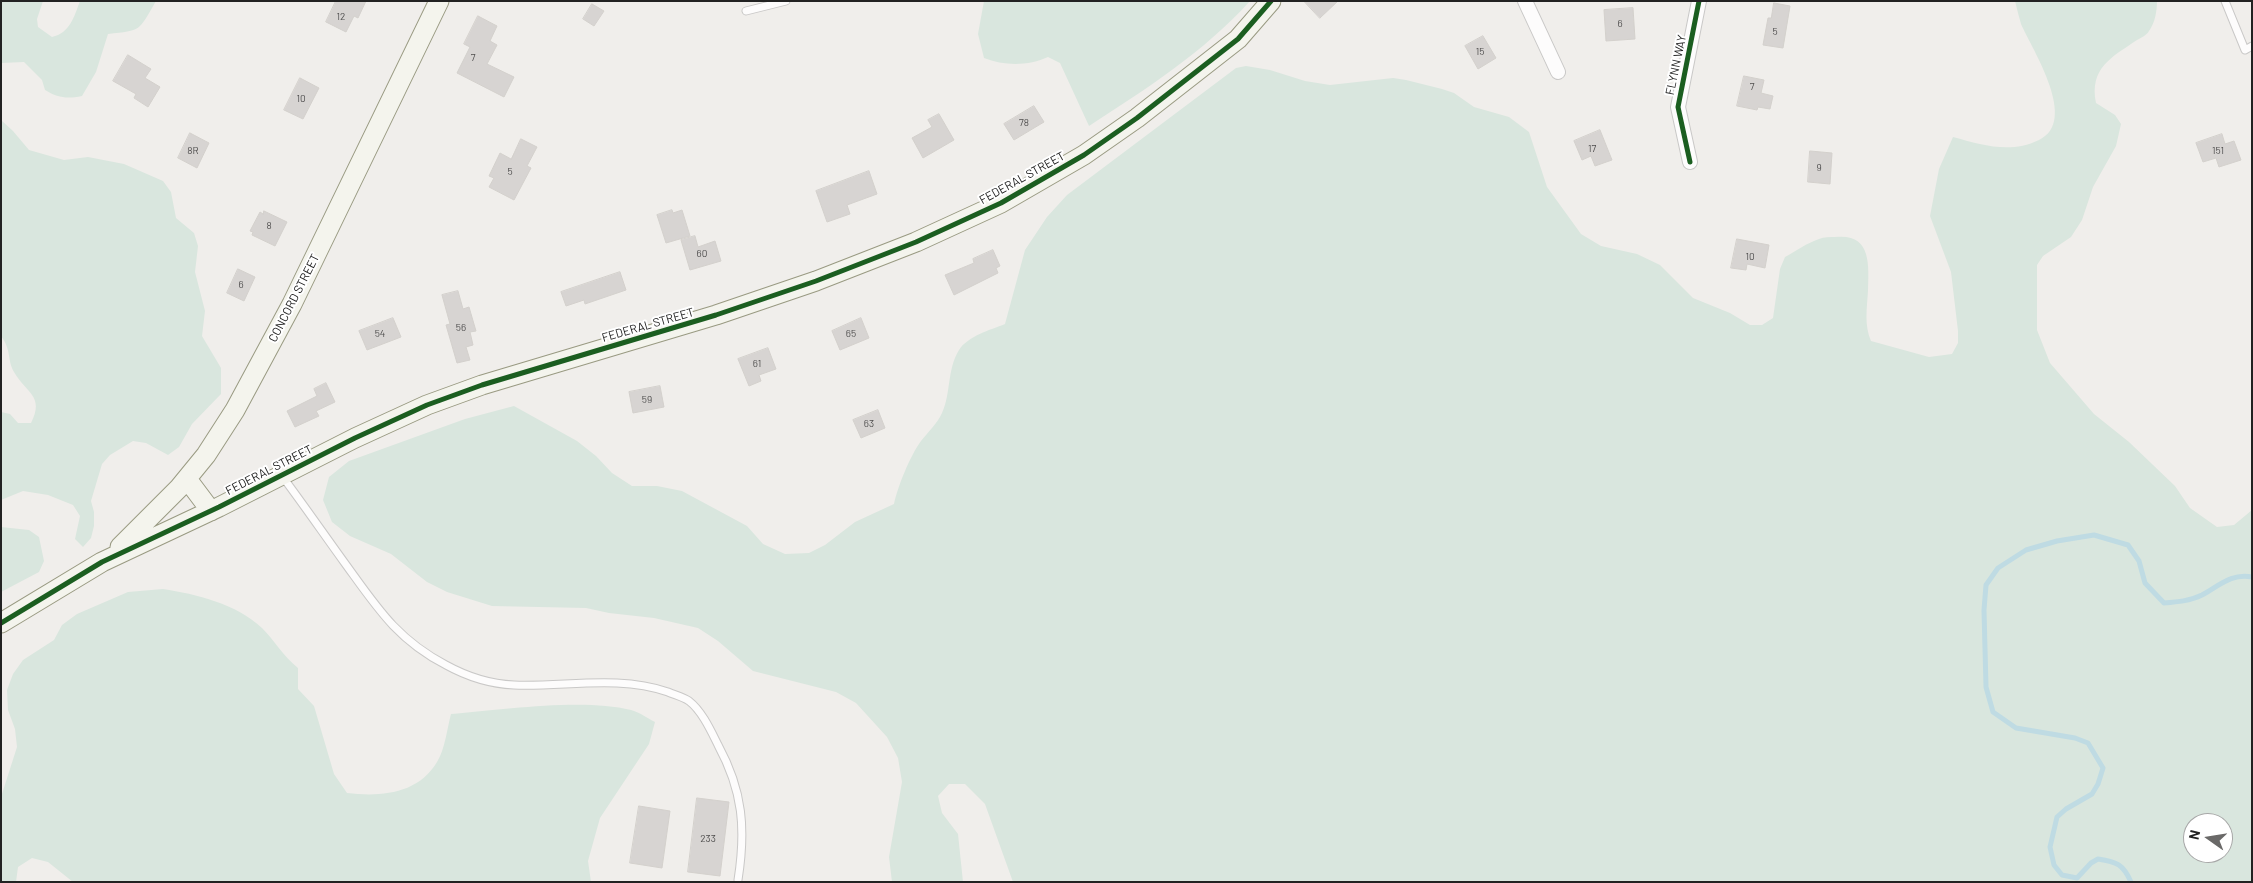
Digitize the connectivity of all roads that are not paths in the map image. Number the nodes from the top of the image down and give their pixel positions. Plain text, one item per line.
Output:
1 (439, 1) edge
2 (786, 1) edge
3 (1271, 1) edge
4 (1525, 1) edge
5 (1699, 1) edge
6 (2225, 1) edge
7 (746, 11) dead end
8 (2252, 46) edge
9 (1558, 72) dead end
10 (1690, 162) dead end
11 (281, 474) junction
12 (187, 479) junction
13 (211, 511) junction
14 (102, 562) junction
15 (1, 622) edge
16 (738, 880) dead end

1 - 12 street, CONCORD STREET
2 - 7 lane
3 - 11 street, FEDERAL STREET
4 - 9 street
5 - 10 street, FLYNN WAY
6 - 8 lane
11 - 13 street, FEDERAL STREET
11 - 16 lane
12 - 13 street
12 - 14 street, CONCORD STREET
13 - 14 street, FEDERAL STREET
14 - 15 street, FEDERAL STREET

